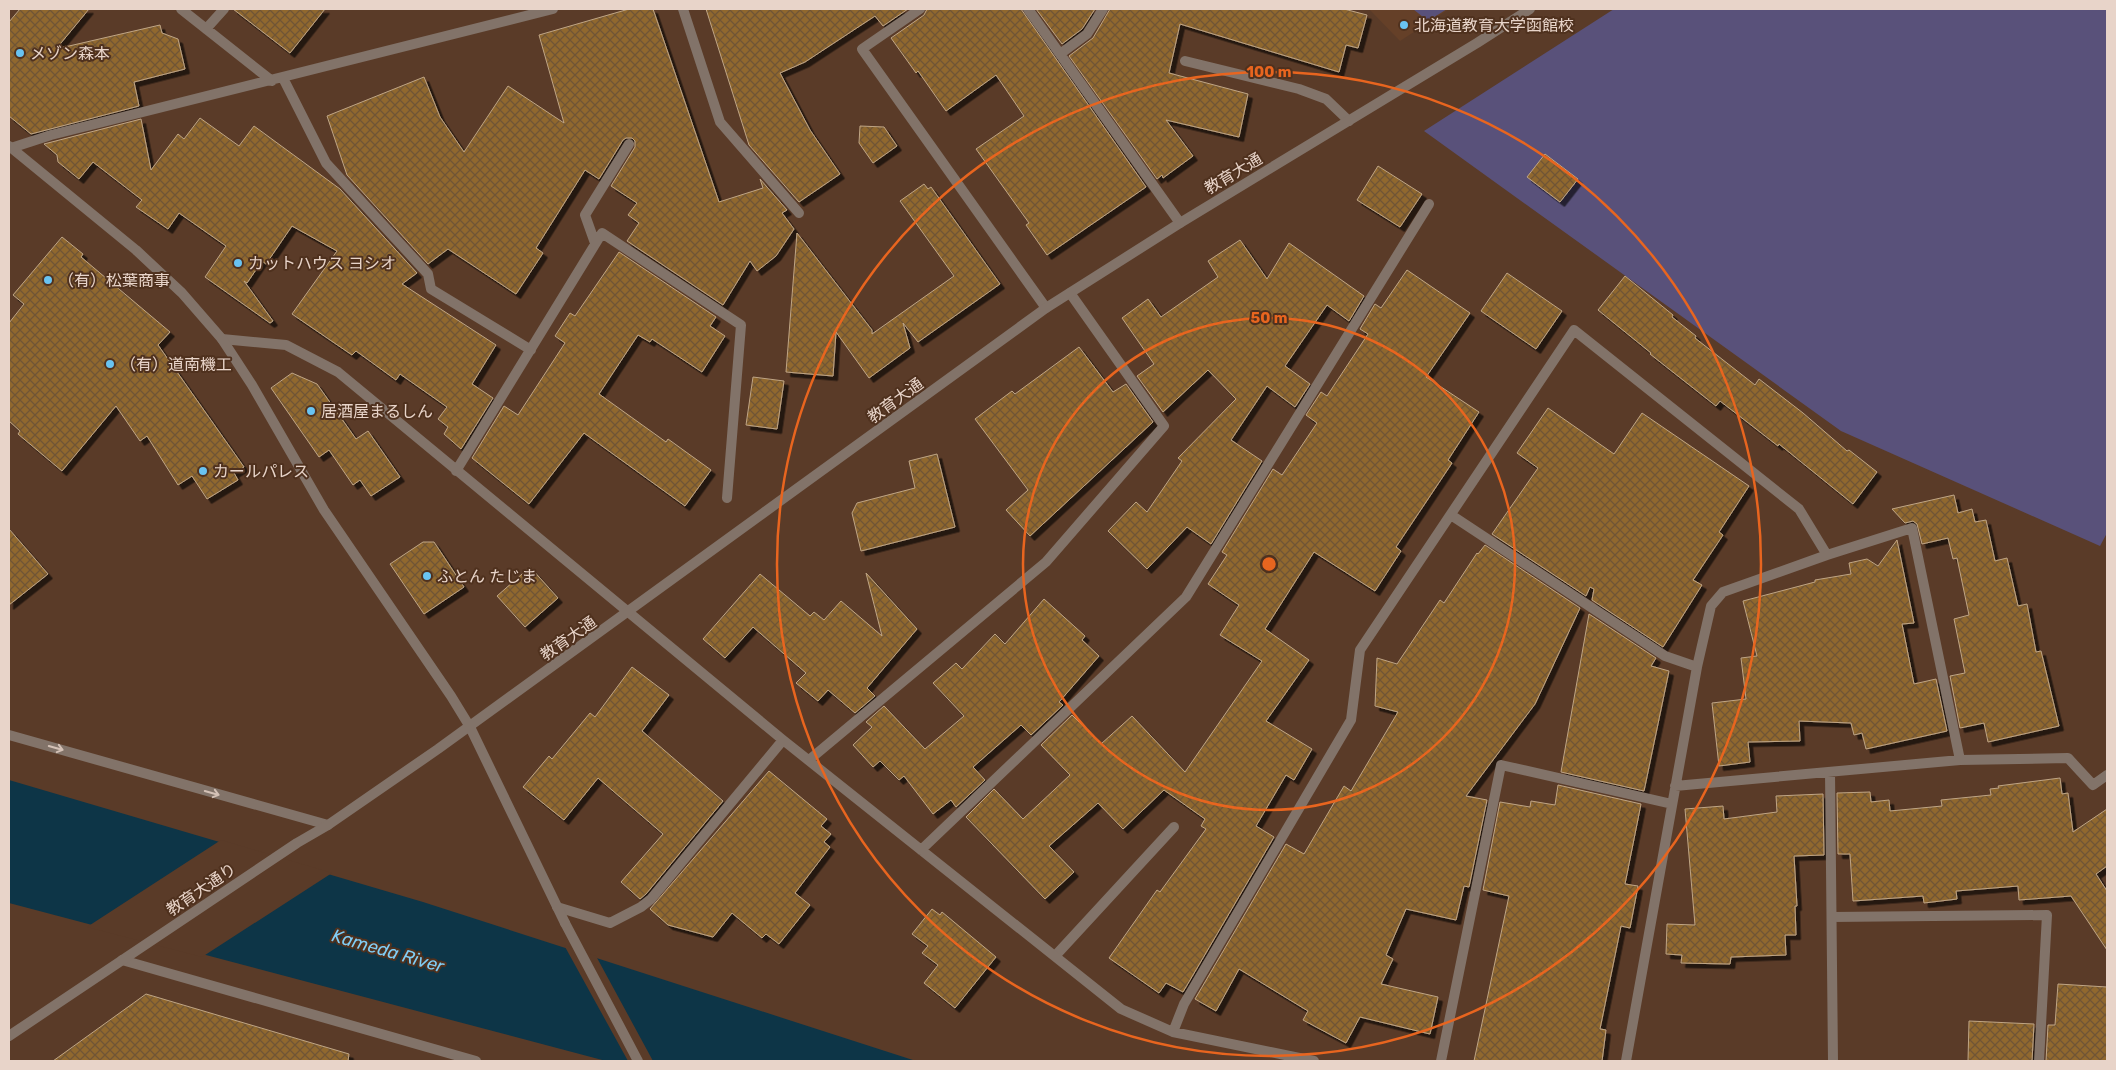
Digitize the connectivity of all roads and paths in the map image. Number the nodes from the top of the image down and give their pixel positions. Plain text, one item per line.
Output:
1 (181, 9) edge
2 (224, 9) edge
3 (553, 9) edge
4 (683, 9) edge
5 (920, 9) edge
6 (1028, 9) edge
7 (1103, 9) edge
8 (1530, 9) edge
9 (206, 29) junction
10 (1060, 54) junction
11 (1184, 61) dead end
12 (283, 78) junction
13 (272, 81) junction
14 (1349, 120) junction
15 (629, 144) dead end
16 (10, 147) edge
17 (1430, 204) dead end
18 (799, 213) dead end
19 (1180, 223) junction
20 (595, 243) junction
21 (1070, 293) junction
22 (1046, 308) junction
23 (222, 339) junction
24 (531, 350) junction
25 (456, 471) junction
26 (728, 498) dead end
27 (1451, 515) junction
28 (1827, 555) junction
29 (628, 613) junction
30 (1697, 667) junction
31 (470, 727) junction
32 (9, 735) edge
33 (783, 740) junction
34 (809, 760) junction
35 (1960, 760) junction
36 (1830, 773) junction
37 (2107, 774) edge
38 (1675, 786) junction
39 (1672, 804) junction
40 (328, 825) junction
41 (1174, 827) dead end
42 (297, 843) joint
43 (921, 850) junction
44 (558, 907) junction
45 (1832, 918) junction
46 (1056, 955) junction
47 (122, 960) junction
48 (1173, 1032) junction
49 (9, 1036) edge
50 (476, 1061) edge
51 (638, 1061) edge
52 (1314, 1061) edge
53 (1441, 1061) edge
54 (1626, 1061) edge
55 (1833, 1061) edge
56 (2039, 1061) edge

1 - 9 street
2 - 9 street
3 - 12 street
4 - 18 street
5 - 22 street
6 - 10 street
7 - 10 street
8 - 14 street, 教育大通
9 - 13 street
10 - 19 street
11 - 14 street
12 - 13 street
12 - 24 street
13 - 16 street
14 - 19 street, 教育大通
15 - 20 street
16 - 23 street
17 - 43 street
19 - 21 street, 教育大通
20 - 24 street
20 - 26 street
21 - 22 street, 教育大通
21 - 34 street
22 - 29 street, 教育大通
23 - 25 street
23 - 31 street
24 - 25 street
25 - 29 street
27 - 28 street
27 - 30 street
27 - 48 street
28 - 30 street
28 - 35 street
29 - 31 street, 教育大通
29 - 33 street
30 - 38 street
31 - 40 street, 教育大通
31 - 44 street
32 -> 40 street
33 - 34 street
33 - 44 street
34 - 43 street
35 - 36 street
35 - 37 street
36 - 38 street
36 - 45 street
38 - 39 street
39 - 53 street
39 - 54 street
40 - 42 street, 教育大通
41 - 46 street
42 - 47 street, 教育大通り
43 - 46 street
44 - 51 street
45 - 55 street
45 - 56 street
46 - 48 street
47 - 49 street, 教育大通り
47 - 50 street
48 - 52 street

